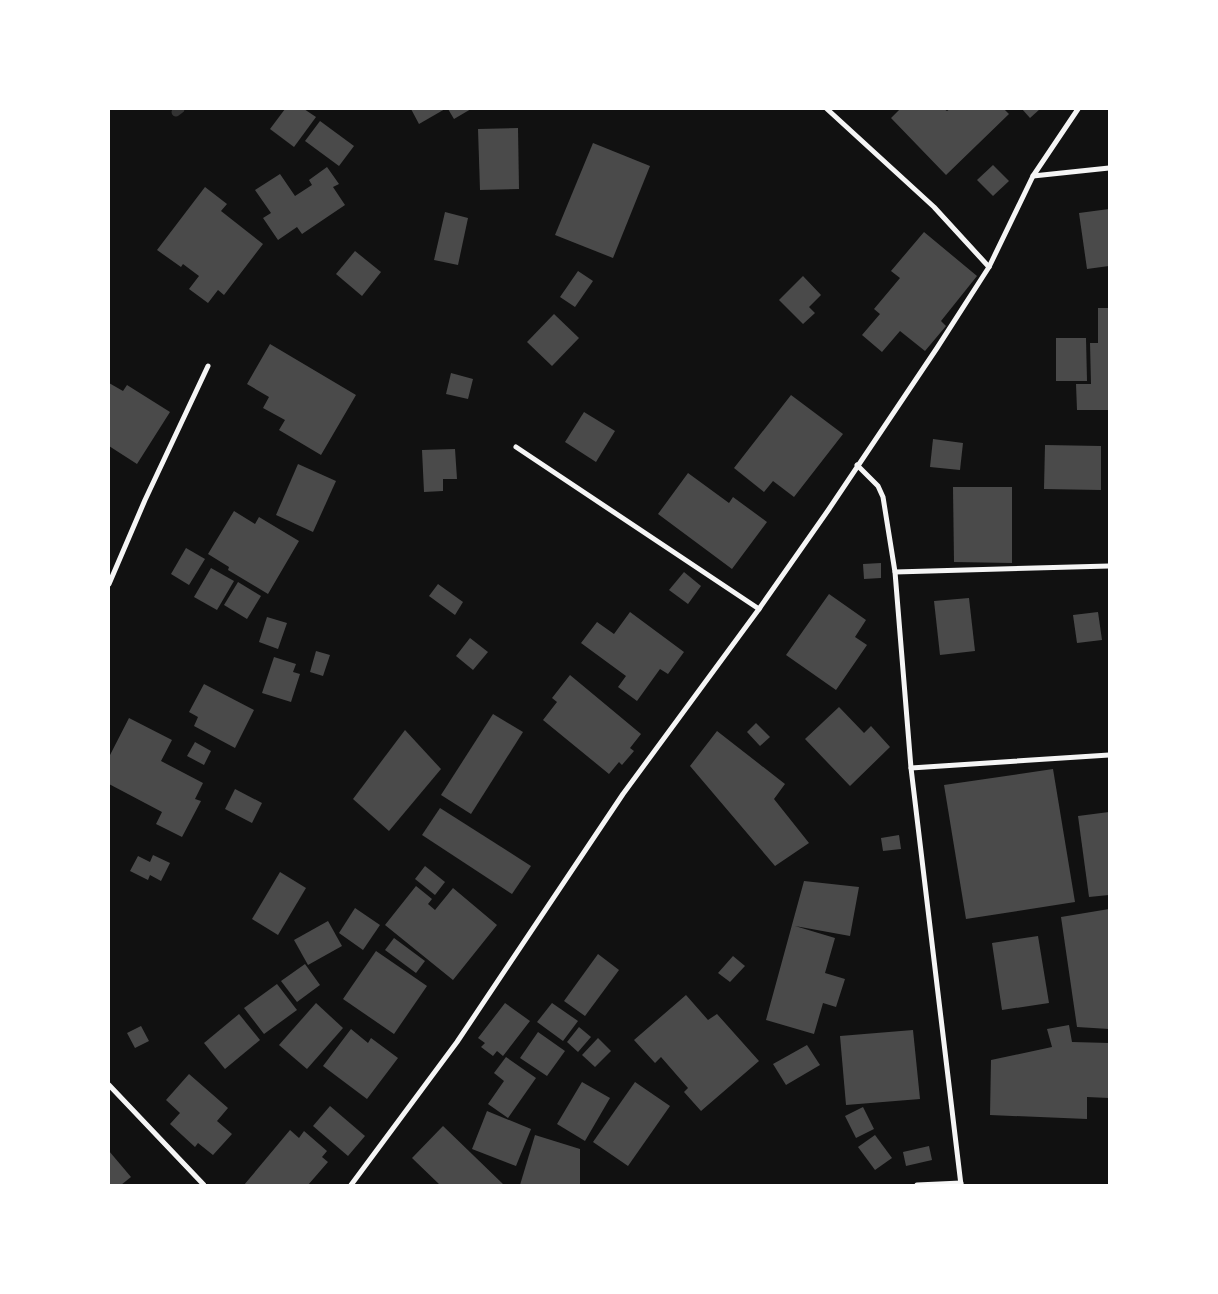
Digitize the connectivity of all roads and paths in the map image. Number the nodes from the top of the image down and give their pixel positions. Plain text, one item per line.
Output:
1 (827, 109) edge
2 (1078, 109) edge
3 (1109, 168) edge
4 (1033, 176) junction
5 (989, 267) junction
6 (208, 366) dead end
7 (516, 447) dead end
8 (857, 465) junction
9 (1109, 566) edge
10 (895, 572) junction
11 (109, 584) edge
12 (759, 609) junction
13 (1109, 756) edge
14 (911, 768) junction
15 (111, 1087) edge
16 (961, 1184) edge
17 (204, 1185) edge
18 (352, 1185) edge
19 (917, 1185) edge

1 - 5 street
2 - 4 street
3 - 4 street
4 - 5 street
5 - 8 street
6 - 11 street
7 - 12 street
8 - 10 street
8 - 12 street
9 - 10 street
10 - 14 street
12 - 18 street
13 - 14 street
14 - 16 street
15 - 17 street
16 - 19 street

